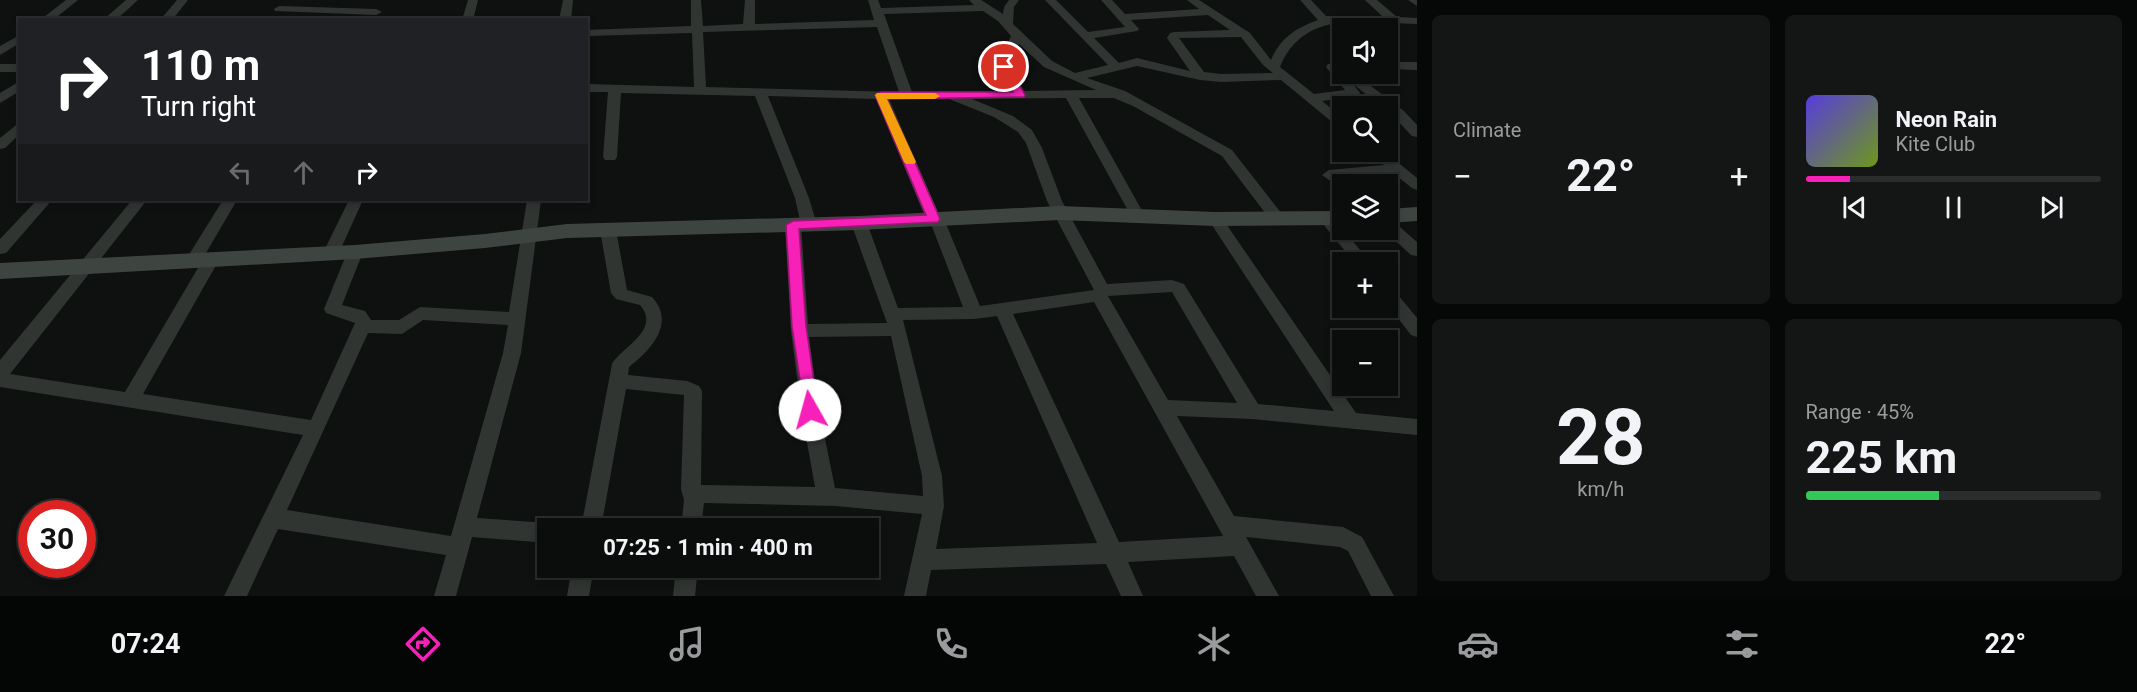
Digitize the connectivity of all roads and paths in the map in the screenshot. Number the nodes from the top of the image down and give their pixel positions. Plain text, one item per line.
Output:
1 (73, 0) edge
2 (133, 0) edge
3 (183, 0) edge
4 (384, 0) edge
5 (473, 0) edge
6 (568, 0) edge
7 (696, 0) edge
8 (750, 0) edge
9 (974, 0) edge
10 (1014, 0) edge
11 (1050, 0) edge
12 (1106, 0) edge
13 (1192, 0) edge
14 (1305, 0) edge
15 (1370, 0) edge
16 (1413, 0) edge
17 (1417, 3) edge
18 (281, 4) edge
19 (987, 8) junction
20 (877, 12) edge
21 (1209, 12) junction
22 (374, 16) edge
23 (1122, 17) junction
24 (48, 18) edge
25 (110, 18) edge
26 (167, 18) edge
27 (273, 18) edge
28 (467, 18) edge
29 (565, 18) edge
30 (1391, 18) edge
31 (1324, 19) junction
32 (1332, 19) edge
33 (1398, 21) edge
34 (1417, 21) edge
35 (1007, 25) junction
36 (749, 26) junction
37 (698, 28) junction
38 (588, 33) edge
39 (1243, 33) junction
40 (1017, 35) junction
41 (1085, 36) junction
42 (18, 39) edge
43 (0, 51) edge
44 (1115, 66) junction
45 (1411, 66) edge
46 (0, 68) edge
47 (18, 68) edge
48 (1279, 72) junction
49 (1417, 75) edge
50 (1200, 76) junction
51 (1074, 77) junction
52 (1346, 84) edge
53 (1362, 84) edge
54 (18, 86) edge
55 (588, 88) edge
56 (615, 89) junction
57 (700, 91) junction
58 (760, 93) junction
59 (1121, 94) junction
60 (881, 95) junction
61 (1020, 95) junction
62 (1071, 95) junction
63 (907, 96) junction
64 (952, 96) junction
65 (1312, 98) junction
66 (0, 99) edge
67 (1332, 115) edge
68 (18, 128) edge
69 (1417, 133) edge
70 (0, 145) edge
71 (610, 157) dead end
72 (1390, 162) edge
73 (1397, 168) junction
74 (1329, 175) dead end
75 (1417, 185) edge
76 (44, 201) edge
77 (139, 201) edge
78 (230, 201) edge
79 (357, 201) edge
80 (534, 201) edge
81 (1059, 213) junction
82 (1417, 214) edge
83 (1398, 215) edge
84 (1138, 216) junction
85 (1276, 218) junction
86 (1332, 218) edge
87 (935, 219) junction
88 (1215, 219) junction
89 (859, 223) junction
90 (801, 225) junction
91 (608, 230) junction
92 (1398, 234) edge
93 (528, 236) junction
94 (0, 249) edge
95 (1417, 251) edge
96 (355, 252) junction
97 (331, 253) junction
98 (202, 261) junction
99 (88, 266) junction
100 (0, 272) edge
101 (1100, 292) junction
102 (1398, 306) edge
103 (1002, 308) junction
104 (974, 313) junction
105 (517, 320) junction
106 (895, 322) junction
107 (363, 326) junction
108 (1417, 330) edge
109 (800, 331) junction
110 (0, 373) edge
111 (0, 380) edge
112 (619, 381) junction
113 (130, 400) junction
114 (1163, 408) junction
115 (1252, 411) junction
116 (1352, 422) junction
117 (1417, 427) edge
118 (316, 429) junction
119 (694, 494) junction
120 (826, 498) junction
121 (934, 506) junction
122 (273, 518) junction
123 (593, 518) edge
124 (693, 518) edge
125 (1229, 525) junction
126 (537, 534) edge
127 (462, 537) junction
128 (1240, 545) junction
129 (1113, 553) junction
130 (921, 560) junction
131 (581, 578) edge
132 (686, 578) edge
133 (235, 596) edge
134 (445, 596) edge
135 (578, 596) edge
136 (684, 596) edge
137 (915, 596) edge
138 (1132, 596) edge
139 (1268, 596) edge
140 (1383, 596) edge

1 - 24 street
2 - 25 street
3 - 26 street
4 - 22 street
5 - 28 street
6 - 29 street
7 - 37 street
8 - 36 street
9 - 19 street
10 - 35 street
11 - 41 street
12 - 23 street
13 - 21 street
14 - 31 street
15 - 30 street
16 - 17 street
18 - 22 street
18 - 27 street
19 - 20 street
19 - 35 street
20 - 36 street
20 - 63 street
21 - 23 street
21 - 39 street
23 - 41 street
31 - 32 street
31 - 48 street
33 - 34 street
35 - 40 street
36 - 37 street
37 - 38 street
37 - 57 street
39 - 48 street
39 - 50 street
40 - 51 street
40 - 61 street
41 - 44 street
42 - 43 street
44 - 50 street
44 - 51 street
45 - 49 street
46 - 47 street
48 - 50 street
48 - 65 street
51 - 59 street
52 - 65 street
53 - 69 street
54 - 66 street
55 - 56 street
56 - 57 street
56 - 71 street
57 - 58 street
58 - 60 street
58 - 90 street
59 - 62 street
59 - 85 street
60 - 63 street
60 - 87 street
61 - 62 street
61 - 64 street
62 - 84 street
63 - 64 street
64 - 81 street
65 - 67 street
68 - 70 street
72 - 73 street
73 - 74 street
73 - 75 street
76 - 94 street
77 - 99 street
78 - 98 street
79 - 97 street
80 - 93 street
81 - 84 street
81 - 87 street
81 - 101 street
82 - 83 street
84 - 88 street
85 - 86 street
85 - 88 street
87 - 89 street
87 - 104 street
88 - 116 street
89 - 90 street
89 - 106 street
90 - 91 street
90 - 109 street
91 - 93 street
91 - 112 street
92 - 95 street
93 - 96 street
93 - 105 street
96 - 97 street
96 - 107 street
97 - 98 street
98 - 99 street
98 - 113 street
99 - 100 street
99 - 110 street
101 - 103 street
101 - 114 street
101 - 115 street
102 - 108 street
103 - 104 street
103 - 129 street
104 - 106 street
105 - 107 street
105 - 127 street
106 - 109 street
106 - 121 street
107 - 118 street
109 - 120 street
111 - 113 street
112 - 119 street
112 - 123 street
113 - 118 street
114 - 115 street
114 - 125 street
115 - 116 street
116 - 117 street
118 - 122 street
119 - 120 street
119 - 124 street
120 - 121 street
121 - 130 street
122 - 127 street
122 - 133 street
125 - 128 street
125 - 140 street
126 - 127 street
127 - 134 street
128 - 129 street
128 - 139 street
129 - 130 street
129 - 138 street
130 - 137 street
131 - 135 street
132 - 136 street

